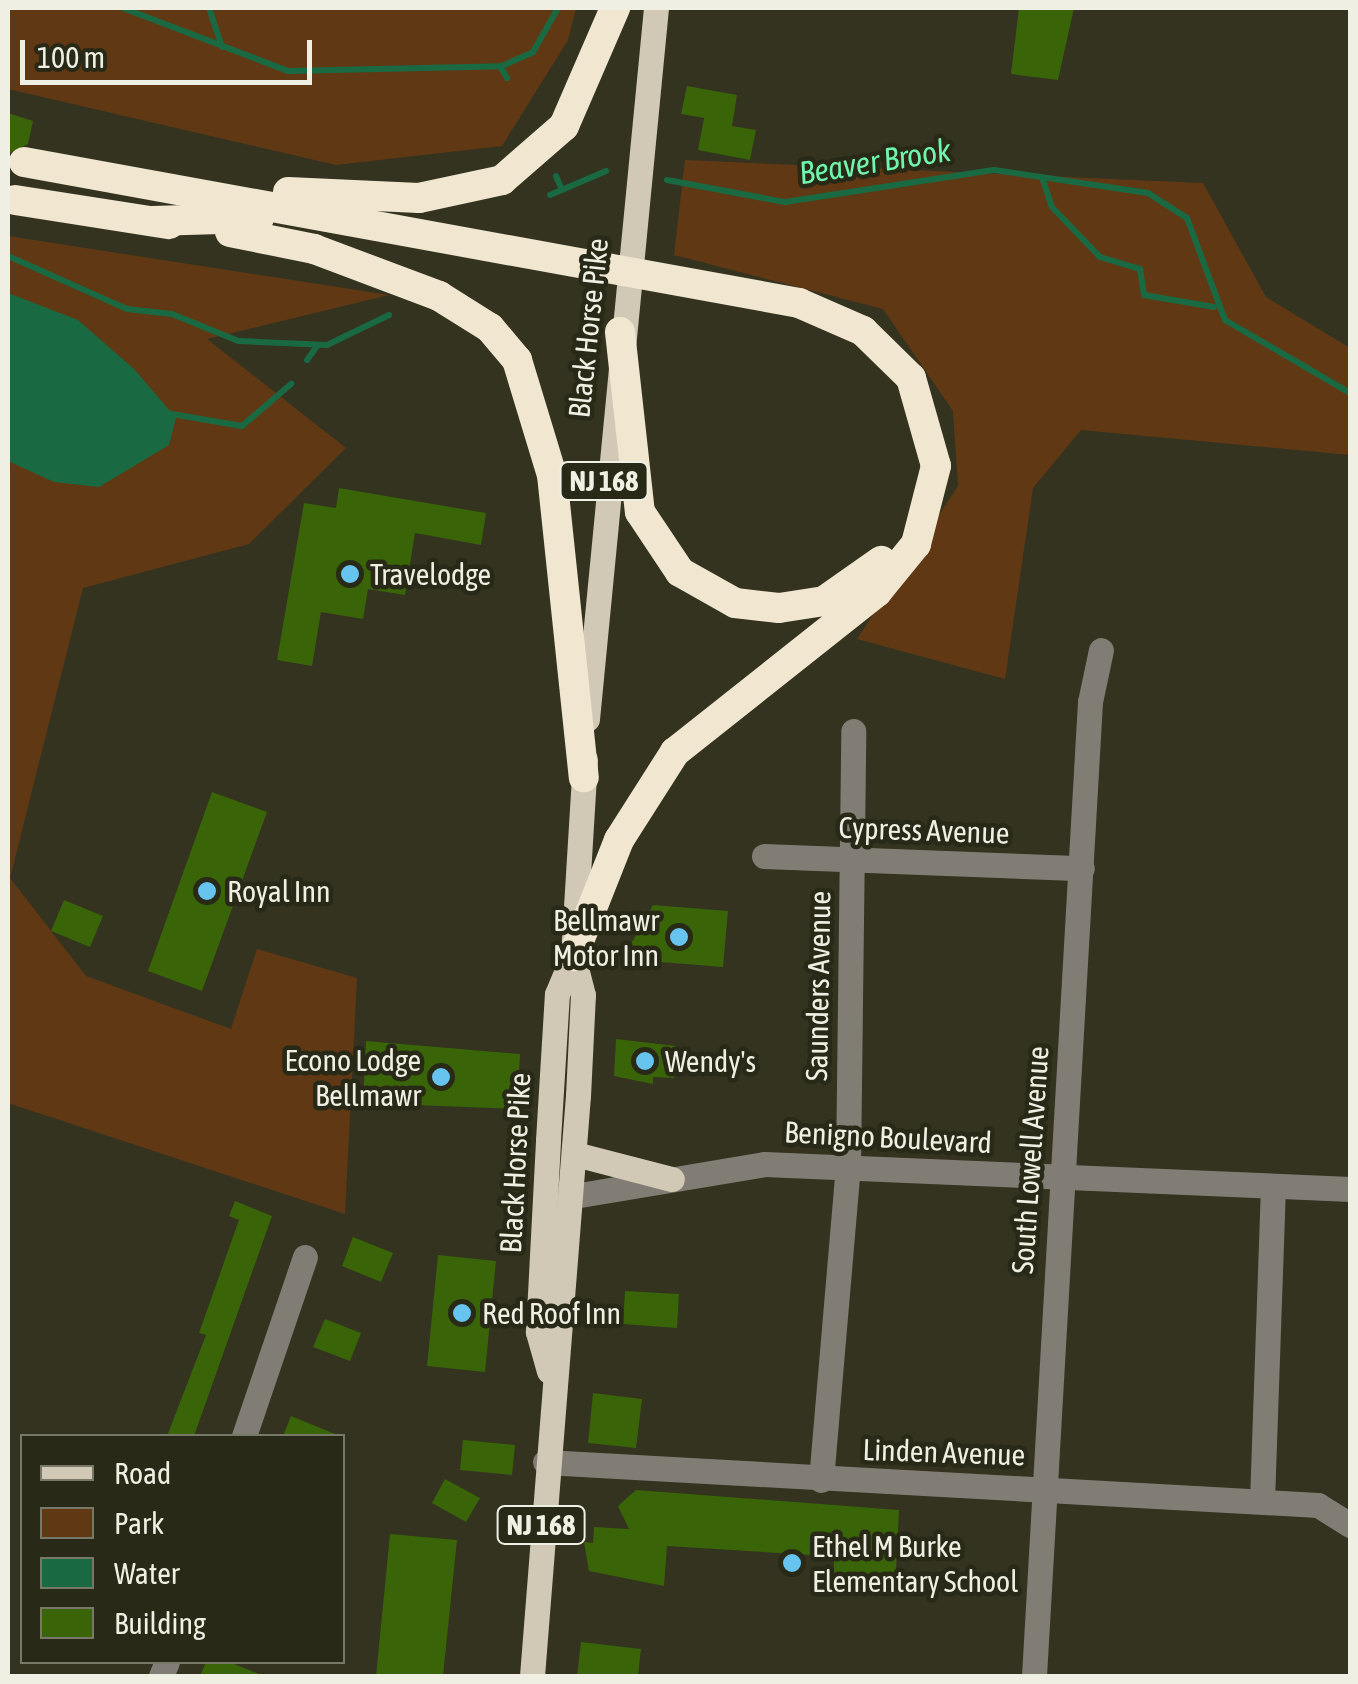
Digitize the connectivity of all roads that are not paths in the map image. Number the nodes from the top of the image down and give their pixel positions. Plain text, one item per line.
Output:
1 (615, 8) edge
2 (656, 8) edge
3 (24, 162) dead end
4 (180, 189) junction
5 (15, 200) dead end
6 (152, 221) junction
7 (568, 268) junction
8 (685, 289) junction
9 (620, 332) junction
10 (1101, 650) dead end
11 (853, 731) dead end
12 (584, 777) junction
13 (764, 856) dead end
14 (852, 860) junction
15 (1082, 868) junction
16 (573, 956) junction
17 (574, 1154) junction
18 (848, 1168) junction
19 (1061, 1178) junction
20 (672, 1180) junction
21 (1273, 1186) junction
22 (1350, 1189) edge
23 (572, 1199) junction
24 (545, 1200) junction
25 (305, 1256) dead end
26 (550, 1374) junction
27 (245, 1434) edge
28 (544, 1462) junction
29 (821, 1480) junction
30 (1043, 1488) junction
31 (1262, 1501) junction
32 (1345, 1520) edge
33 (532, 1676) edge
34 (1034, 1676) edge

1 - 4 highway
2 - 9 main road, Black Horse Pike / NJ 168
3 - 4 highway
4 - 7 highway
5 - 6 highway
6 - 7 highway
6 - 12 highway
7 - 8 highway
8 - 9 highway
8 - 16 highway
9 - 12 main road, Black Horse Pike / NJ 168
10 - 15 street, South Lowell Avenue
11 - 14 street, Saunders Avenue
12 - 16 main road, Black Horse Pike / NJ 168
13 - 14 street, Cypress Avenue
14 - 15 street, Cypress Avenue
14 - 18 street, Saunders Avenue
15 - 19 street, South Lowell Avenue
16 - 17 main road, Black Horse Pike / NJ 168
16 - 24 main road, Black Horse Pike / NJ 168
17 - 20 main road
17 - 23 main road, Black Horse Pike / NJ 168
18 - 19 street, Benigno Boulevard
18 - 20 street, Benigno Boulevard
18 - 29 street, Saunders Avenue
19 - 21 street, Benigno Boulevard
19 - 30 street, South Lowell Avenue
20 - 23 street, Benigno Boulevard
21 - 22 street, Benigno Boulevard
21 - 31 street
23 - 24 street, Benigno Boulevard
23 - 26 main road, Black Horse Pike / NJ 168
24 - 26 main road, Black Horse Pike / NJ 168
25 - 27 street
26 - 28 main road, Black Horse Pike / NJ 168
28 - 29 street, Linden Avenue
28 - 33 main road, Black Horse Pike / NJ 168
29 - 30 street, Linden Avenue
30 - 31 street, Linden Avenue
30 - 34 street, South Lowell Avenue
31 - 32 street, Linden Avenue

